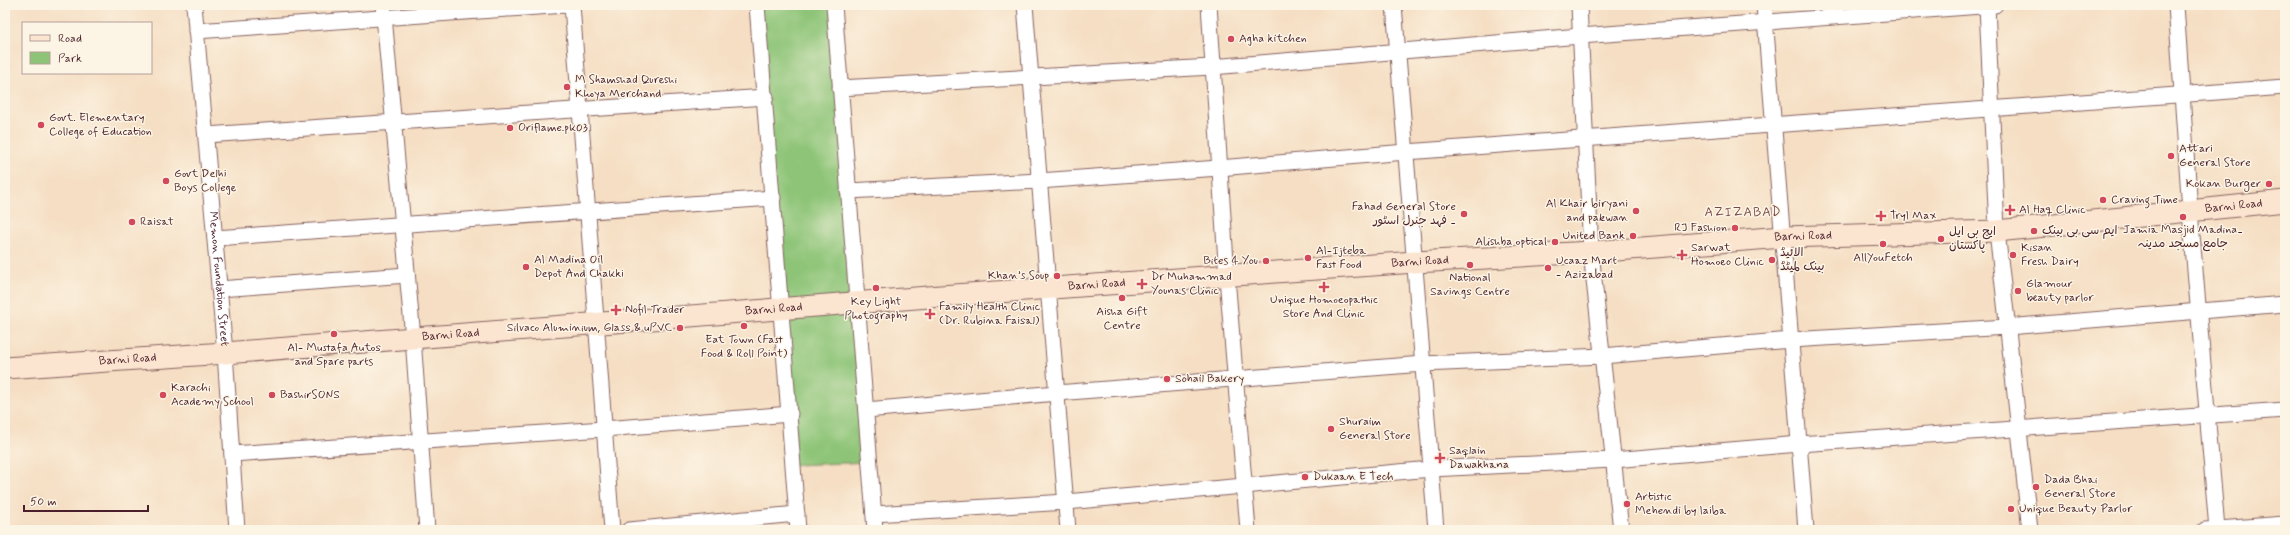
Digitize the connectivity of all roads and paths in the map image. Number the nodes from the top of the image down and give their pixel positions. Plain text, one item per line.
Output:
1 (194, 5) edge
2 (566, 5) edge
3 (572, 5) edge
4 (757, 5) edge
5 (834, 5) edge
6 (1025, 5) edge
7 (1209, 5) edge
8 (1394, 5) edge
9 (1579, 5) edge
10 (1764, 5) edge
11 (1989, 5) edge
12 (2176, 5) edge
13 (384, 11) edge
14 (1766, 23) junction
15 (196, 31) junction
16 (1580, 36) junction
17 (1398, 52) junction
18 (1212, 67) junction
19 (1031, 78) junction
20 (840, 88) junction
21 (2285, 88) edge
22 (2182, 94) junction
23 (766, 97) junction
24 (1991, 108) junction
25 (580, 110) junction
26 (394, 124) junction
27 (1774, 125) junction
28 (206, 134) junction
29 (1586, 140) junction
30 (1406, 152) junction
31 (1219, 168) junction
32 (1039, 181) junction
33 (848, 191) junction
34 (774, 198) junction
35 (2285, 201) edge
36 (587, 211) junction
37 (2190, 211) junction
38 (403, 226) junction
39 (1996, 231) junction
40 (1783, 237) junction
41 (215, 238) junction
42 (1591, 252) junction
43 (1415, 262) junction
44 (407, 275) junction
45 (1227, 277) junction
46 (219, 289) junction
47 (1048, 290) junction
48 (857, 303) junction
49 (2285, 304) edge
50 (782, 309) junction
51 (2199, 311) junction
52 (596, 323) junction
53 (2007, 327) junction
54 (413, 338) junction
55 (1791, 340) junction
56 (225, 353) junction
57 (1602, 356) junction
58 (1423, 364) junction
59 (5, 368) edge
60 (1235, 379) junction
61 (1057, 393) junction
62 (866, 410) junction
63 (2285, 410) edge
64 (790, 414) junction
65 (2208, 417) junction
66 (604, 429) junction
67 (2018, 429) junction
68 (420, 442) junction
69 (1799, 444) junction
70 (232, 454) junction
71 (1613, 460) junction
72 (1431, 469) junction
73 (1244, 486) junction
74 (1066, 502) junction
75 (797, 514) junction
76 (874, 514) junction
77 (2285, 524) edge
78 (237, 530) edge
79 (427, 530) edge
80 (612, 530) edge
81 (629, 530) edge
82 (798, 530) edge
83 (875, 530) edge
84 (1068, 530) edge
85 (1248, 530) edge
86 (1436, 530) edge
87 (1621, 530) edge
88 (1806, 530) edge
89 (2030, 530) edge
90 (2211, 530) edge

1 - 15 street, Memon Foundation Street
2 - 13 street
3 - 25 street
4 - 23 street
5 - 20 street
6 - 19 street
7 - 18 street
8 - 17 street
9 - 16 street
10 - 14 street
11 - 14 street
11 - 24 street
12 - 22 street
13 - 15 street
13 - 26 street
14 - 16 street
14 - 27 street
15 - 28 street, Memon Foundation Street
16 - 17 street
16 - 29 street
17 - 18 street
17 - 30 street
18 - 19 street
18 - 31 street
19 - 20 street
19 - 32 street
20 - 33 street
21 - 22 street
22 - 24 street
22 - 37 street
23 - 25 street
23 - 34 street
24 - 27 street
24 - 39 street
25 - 26 street
25 - 36 street
26 - 28 street
26 - 38 street
27 - 29 street
27 - 40 street
28 - 41 street, Memon Foundation Street
29 - 30 street
29 - 42 street
30 - 31 street
30 - 43 street
31 - 32 street
31 - 45 street
32 - 33 street
32 - 47 street
33 - 48 street
34 - 36 street
34 - 50 street
35 - 37 street, Barni Road
36 - 38 street
36 - 52 street
37 - 39 street, Barni Road
37 - 51 street
38 - 41 street
38 - 44 street
39 - 40 street, Barni Road
39 - 53 street
40 - 42 street, Barni Road
40 - 55 street
41 - 46 street, Memon Foundation Street
42 - 43 street, Barni Road
42 - 57 street
43 - 45 street, Barni Road
43 - 58 street
44 - 46 street
44 - 54 street
45 - 47 street, Barni Road
45 - 60 street
46 - 56 street, Memon Foundation Street
47 - 48 street, Barni Road
47 - 61 street
48 - 50 street, Barni Road
48 - 62 street
49 - 51 street
50 - 52 street, Barni Road
50 - 64 street
51 - 53 street
51 - 65 street
52 - 54 street, Barni Road
52 - 66 street
53 - 55 street
53 - 67 street
54 - 56 street, Barni Road
54 - 68 street
55 - 57 street
55 - 69 street
56 - 59 street, Barni Road
56 - 70 street, Memon Foundation Street
57 - 58 street
57 - 71 street
58 - 60 street
58 - 72 street
60 - 61 street
60 - 73 street
61 - 62 street
61 - 74 street
62 - 76 street
63 - 65 street
64 - 66 street
64 - 75 street
65 - 67 street
65 - 90 street
66 - 68 street
66 - 80 street
67 - 69 street
67 - 89 street
68 - 70 street
68 - 79 street
69 - 71 street
69 - 88 street
70 - 78 street, Memon Foundation Street
71 - 72 street
71 - 87 street
72 - 73 street
72 - 86 street
73 - 74 street
73 - 85 street
74 - 76 street
74 - 84 street
75 - 81 street
75 - 82 street
76 - 83 street
77 - 90 street

